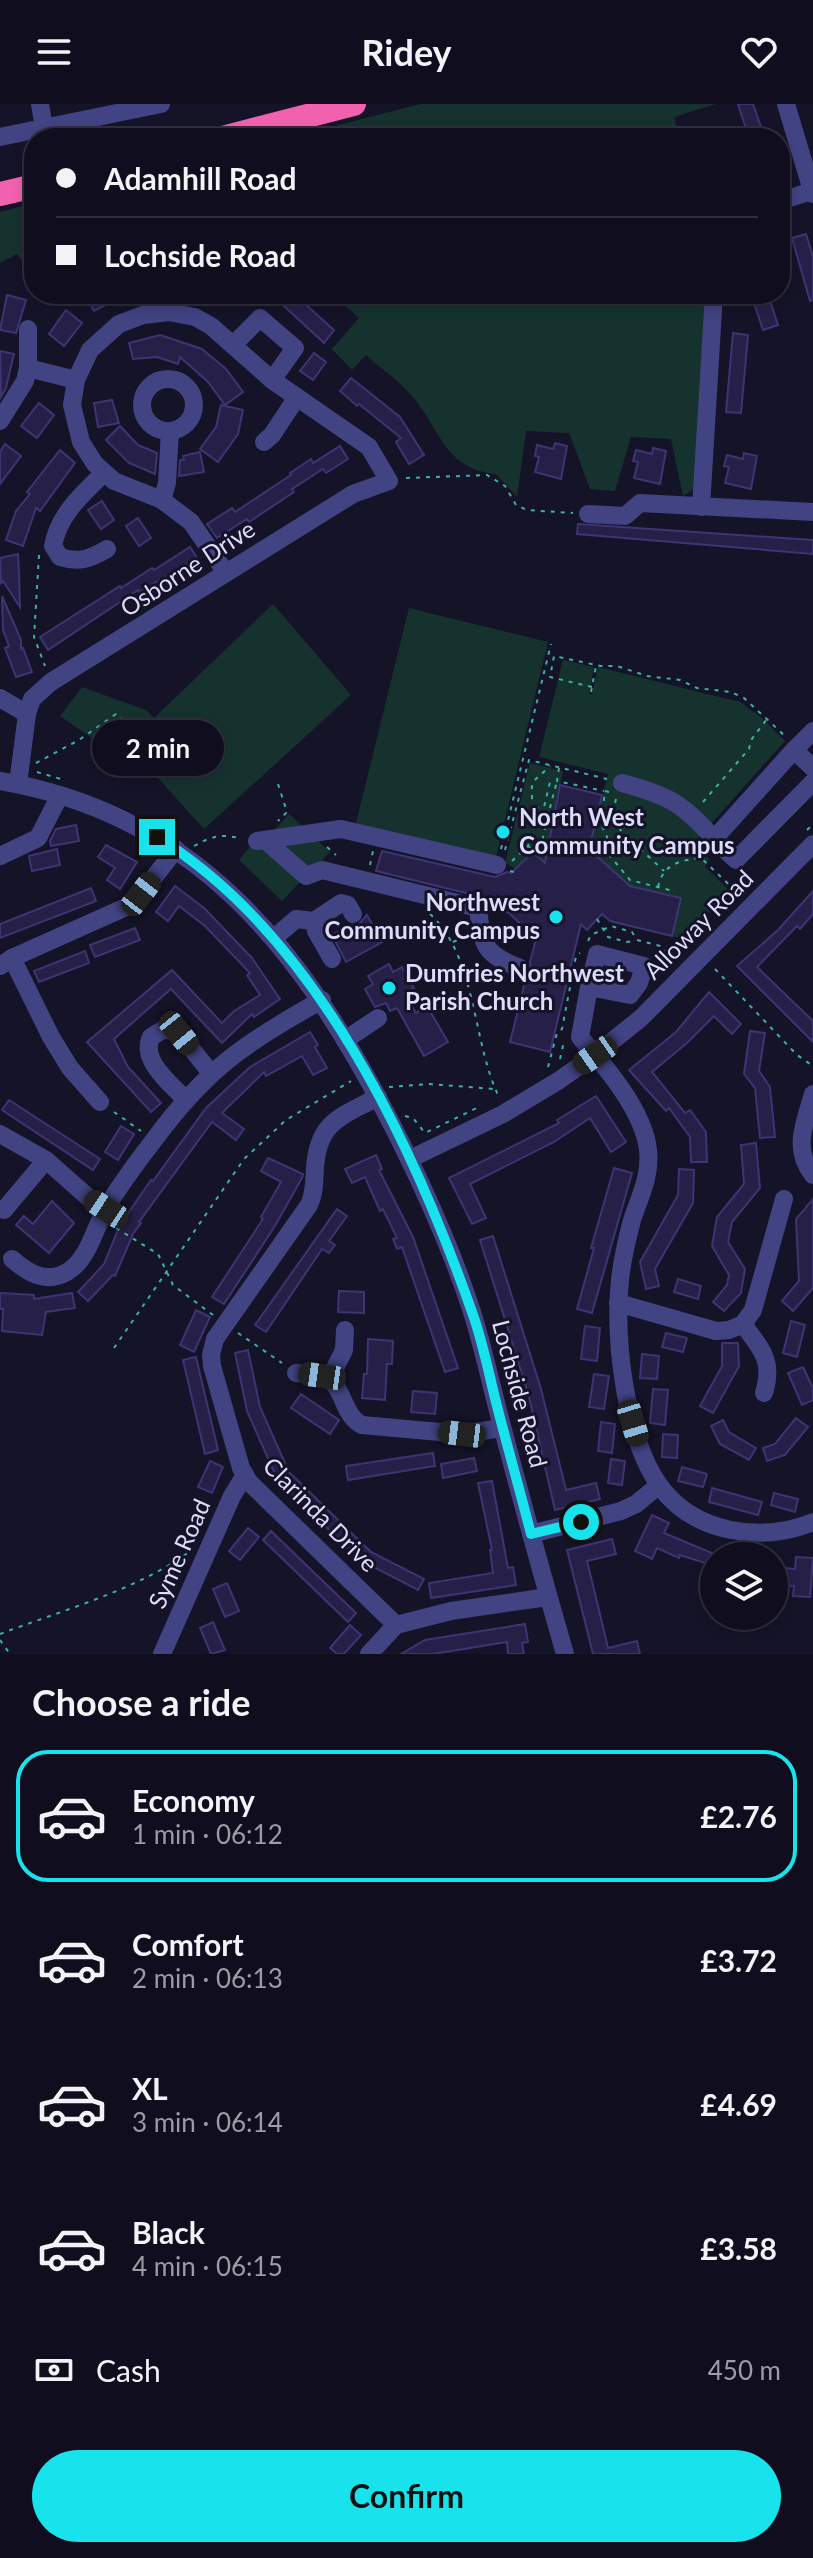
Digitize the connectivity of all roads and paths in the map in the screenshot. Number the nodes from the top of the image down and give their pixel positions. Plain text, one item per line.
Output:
1 (40, 104) edge
2 (161, 104) edge
3 (354, 104) edge
4 (786, 104) edge
5 (44, 128) joint
6 (261, 128) edge
7 (24, 132) edge
8 (0, 137) edge
9 (24, 188) edge
10 (812, 192) edge
11 (0, 194) edge
12 (790, 198) edge
13 (713, 304) edge
14 (28, 329) dead end
15 (233, 345) junction
16 (28, 368) junction
17 (76, 380) junction
18 (272, 380) junction
19 (297, 397) junction
20 (0, 421) edge
21 (170, 431) dead end
22 (264, 442) dead end
23 (104, 473) junction
24 (389, 481) junction
25 (162, 500) junction
26 (701, 507) junction
27 (813, 512) edge
28 (588, 514) joint
29 (56, 529) junction
30 (107, 549) dead end
31 (226, 573) junction
32 (551, 644) dead end
33 (596, 665) junction
34 (51, 682) junction
35 (592, 687) junction
36 (591, 692) dead end
37 (0, 698) edge
38 (27, 714) junction
39 (768, 718) junction
40 (123, 720) dead end
41 (813, 731) edge
42 (794, 750) junction
43 (36, 763) dead end
44 (551, 765) junction
45 (559, 768) junction
46 (813, 768) edge
47 (551, 778) dead end
48 (557, 781) junction
49 (9, 782) edge
50 (813, 782) edge
51 (278, 784) dead end
52 (614, 787) junction
53 (60, 795) junction
54 (533, 808) junction
55 (691, 815) junction
56 (547, 819) junction
57 (536, 822) junction
58 (813, 824) edge
59 (346, 830) junction
60 (377, 837) junction
61 (714, 839) junction
62 (808, 839) edge
63 (260, 841) junction
64 (528, 846) junction
65 (184, 848) junction
66 (0, 856) edge
67 (503, 867) junction
68 (322, 870) junction
69 (665, 872) junction
70 (517, 873) dead end
71 (366, 881) junction
72 (658, 887) junction
73 (748, 890) dead end
74 (673, 891) dead end
75 (427, 911) dead end
76 (353, 914) dead end
77 (597, 919) dead end
78 (314, 921) junction
79 (520, 923) dead end
80 (274, 938) junction
81 (637, 940) dead end
82 (491, 952) junction
83 (701, 955) junction
84 (332, 959) dead end
85 (6, 962) edge
86 (520, 968) dead end
87 (467, 986) junction
88 (589, 987) dead end
89 (322, 1000) junction
90 (378, 1018) dead end
91 (562, 1029) dead end
92 (345, 1040) junction
93 (590, 1049) junction
94 (560, 1060) junction
95 (813, 1066) edge
96 (548, 1068) dead end
97 (210, 1072) junction
98 (365, 1074) junction
99 (495, 1089) junction
100 (382, 1093) junction
101 (813, 1094) edge
102 (185, 1099) junction
103 (100, 1102) joint
104 (487, 1103) dead end
105 (506, 1112) junction
106 (404, 1115) dead end
107 (0, 1134) edge
108 (153, 1140) junction
109 (410, 1159) junction
110 (46, 1160) junction
111 (813, 1175) edge
112 (784, 1199) dead end
113 (4, 1210) dead end
114 (103, 1214) junction
115 (12, 1259) dead end
116 (166, 1270) junction
117 (618, 1303) junction
118 (225, 1324) junction
119 (743, 1324) junction
120 (345, 1330) dead end
121 (114, 1348) dead end
122 (296, 1373) joint
123 (329, 1380) junction
124 (764, 1393) dead end
125 (502, 1428) junction
126 (245, 1475) junction
127 (659, 1485) junction
128 (813, 1523) edge
129 (531, 1534) junction
130 (193, 1549) dead end
131 (548, 1597) junction
132 (396, 1625) junction
133 (0, 1634) edge
134 (0, 1640) edge
135 (10, 1654) edge
136 (162, 1654) edge
137 (369, 1654) edge
138 (565, 1654) edge

1 - 5 street
2 - 5 street
3 - 6 highway
4 - 10 street
7 - 8 street
9 - 11 highway
10 - 12 street
13 - 26 street
14 - 16 street
15 - 17 street
15 - 18 street
15 - 18 street
16 - 17 street
16 - 20 street
17 - 23 street
18 - 19 street
19 - 22 street
19 - 24 street
21 - 25 street
23 - 25 street
23 - 29 street
24 - 28 path
24 - 31 street, Osborne Drive
25 - 31 street
26 - 27 street
26 - 28 street
29 - 30 street
29 - 34 path
31 - 34 street, Osborne Drive
32 - 67 path
33 - 35 path
33 - 35 path
33 - 39 path
34 - 38 street, Osborne Drive
35 - 36 path
37 - 38 street
38 - 49 street, Osborne Drive
39 - 42 path
39 - 55 path
40 - 43 path
41 - 42 street
42 - 46 street
42 - 61 street
44 - 45 path
44 - 54 path
44 - 67 path
45 - 48 path
45 - 52 path
47 - 54 path
48 - 52 path
48 - 56 path
49 - 53 street, Lochside Road
50 - 61 street
51 - 63 path
52 - 55 street
52 - 69 path
52 - 72 path
53 - 65 street, Lochside Road
53 - 66 street
54 - 57 path
55 - 61 street
56 - 57 path
56 - 64 path
57 - 64 path
58 - 62 path
59 - 60 street
59 - 63 street
59 - 68 path
60 - 67 street
60 - 71 path
62 - 83 street, Alloway Road
63 - 65 path
63 - 68 street
64 - 67 path
65 - 80 street, Lochside Road
65 - 85 street
67 - 70 path
68 - 71 street
69 - 72 path
69 - 73 path
71 - 82 street
72 - 74 path
75 - 87 path
76 - 78 street
77 - 81 path
78 - 80 street
78 - 84 street
79 - 82 path
80 - 89 street, Lochside Road
82 - 86 street
82 - 87 path
83 - 93 street, Alloway Road
83 - 95 path
85 - 103 street
87 - 99 path
88 - 93 street
89 - 92 street, Lochside Road
89 - 97 street
90 - 92 street
91 - 94 path
92 - 98 street, Lochside Road
93 - 94 path
93 - 105 street, Alloway Road
93 - 117 street
94 - 96 path
97 - 102 street
97 - 102 street
98 - 100 street, Lochside Road
98 - 116 path
99 - 100 path
99 - 105 path
100 - 109 street, Lochside Road
100 - 118 street, Clarinda Drive
101 - 111 street
102 - 108 street
103 - 108 path
104 - 106 path
105 - 109 street, Alloway Road
107 - 110 street
108 - 114 street
109 - 125 street, Lochside Road
110 - 113 street
110 - 114 street
112 - 119 street
114 - 115 street
114 - 116 path
116 - 118 path
116 - 121 path
117 - 119 street
117 - 127 street
118 - 122 path
118 - 126 street, Clarinda Drive
119 - 124 street
120 - 123 street
122 - 123 street
123 - 125 street
125 - 129 street, Lochside Road
126 - 132 street, Clarinda Drive
126 - 136 street, Syme Road
127 - 128 street
127 - 129 street
129 - 131 street, Lochside Road
130 - 133 path
131 - 132 street
131 - 138 street, Lochside Road
132 - 137 street
134 - 135 path

